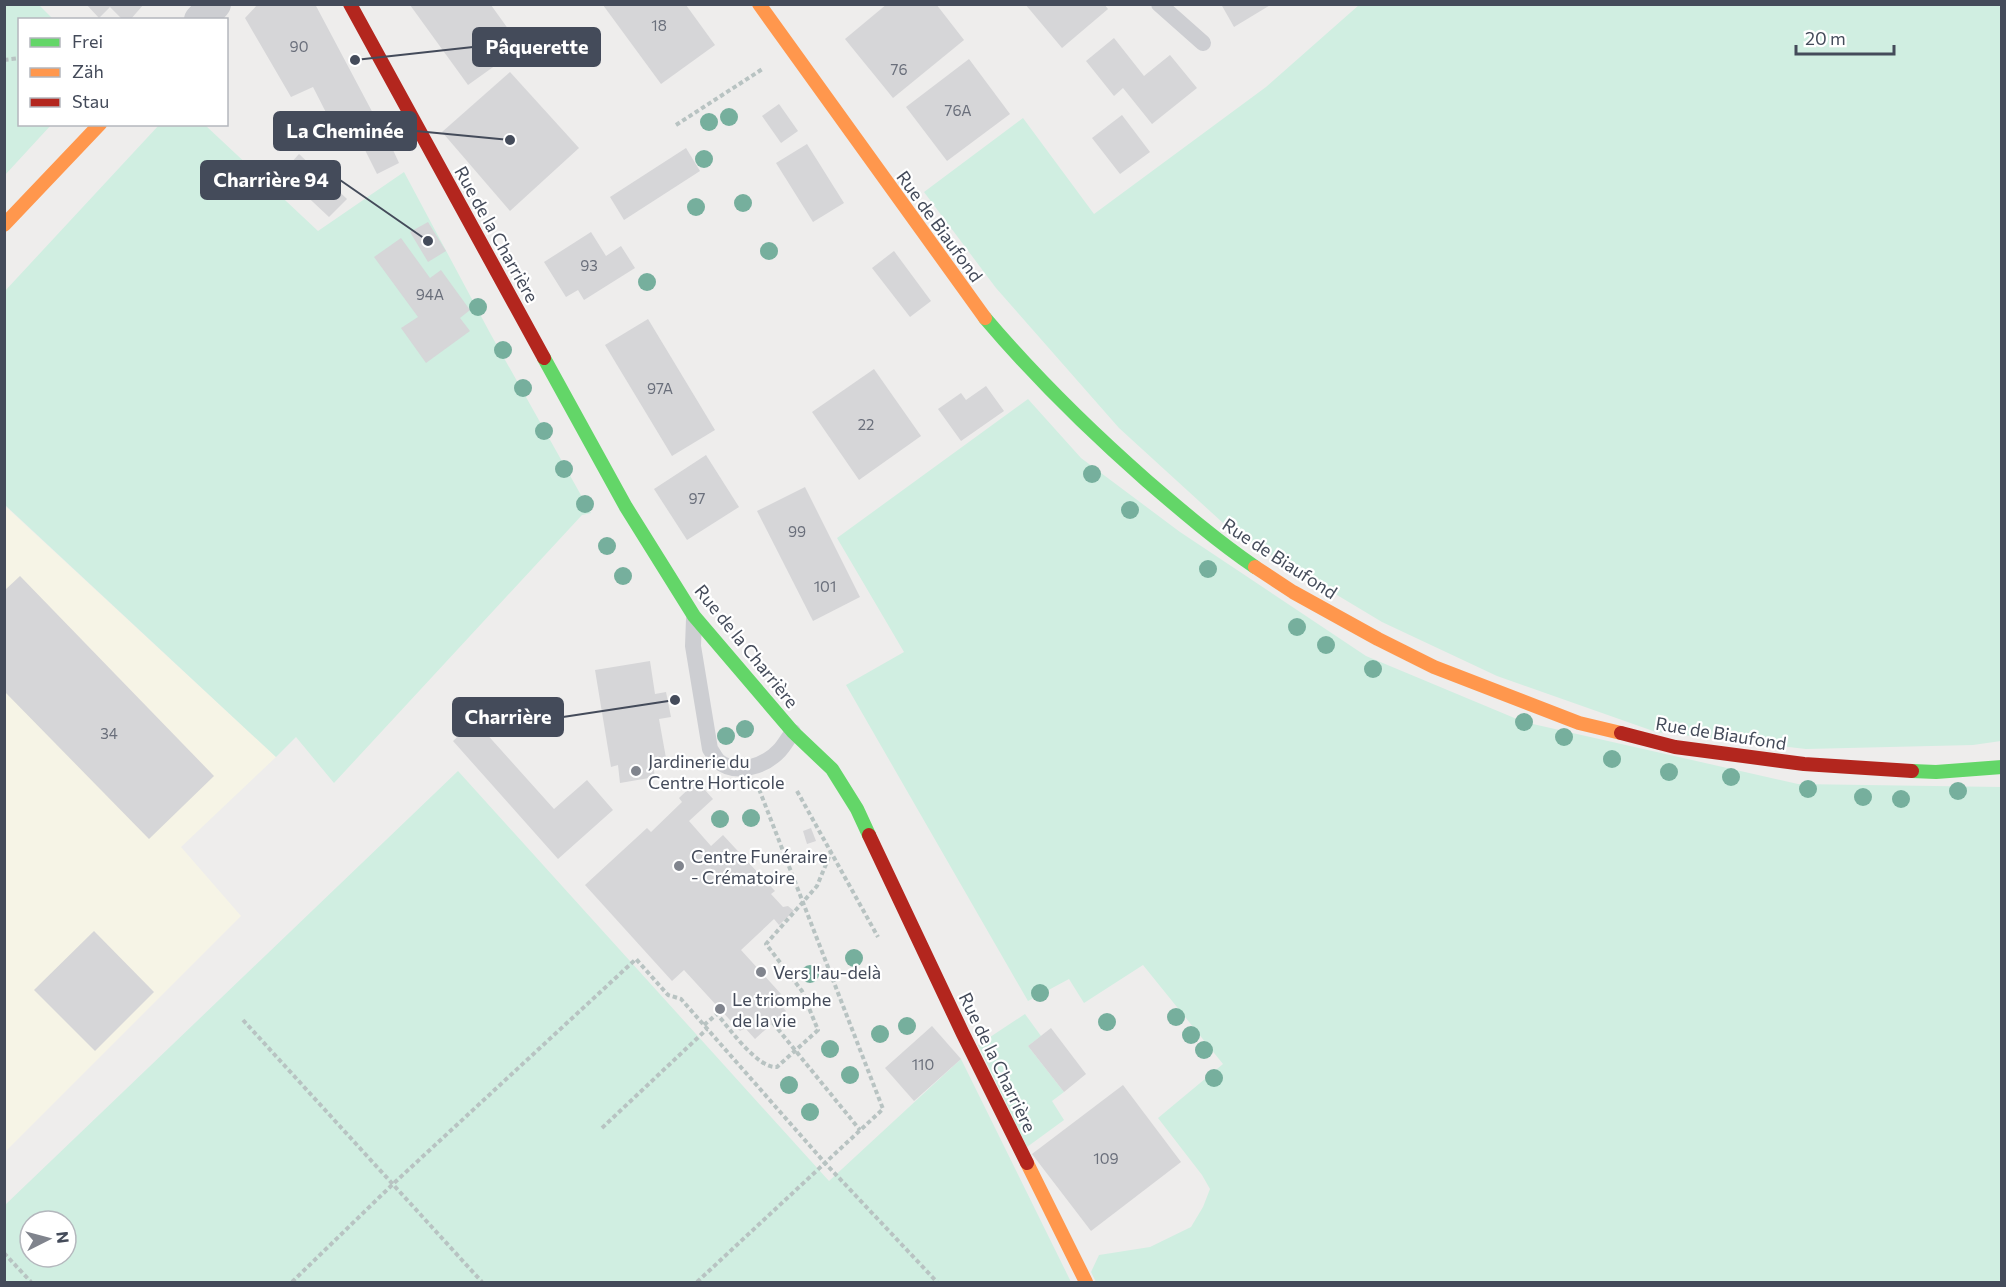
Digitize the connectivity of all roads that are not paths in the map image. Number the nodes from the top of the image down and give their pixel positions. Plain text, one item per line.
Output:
1 (215, 4) edge
2 (350, 4) edge
3 (759, 4) edge
4 (1160, 4) edge
5 (202, 18) edge
6 (1203, 43) dead end
7 (98, 126) edge
8 (4, 225) edge
9 (694, 616) junction
10 (793, 732) junction
11 (2001, 767) edge
12 (1086, 1282) edge

1 - 5 street
2 - 9 street, Rue de la Charrière
3 - 11 street, Rue de Biaufond
4 - 6 lane
7 - 8 street
9 - 10 street, Rue de la Charrière
9 - 10 lane
10 - 12 street, Rue de la Charrière

